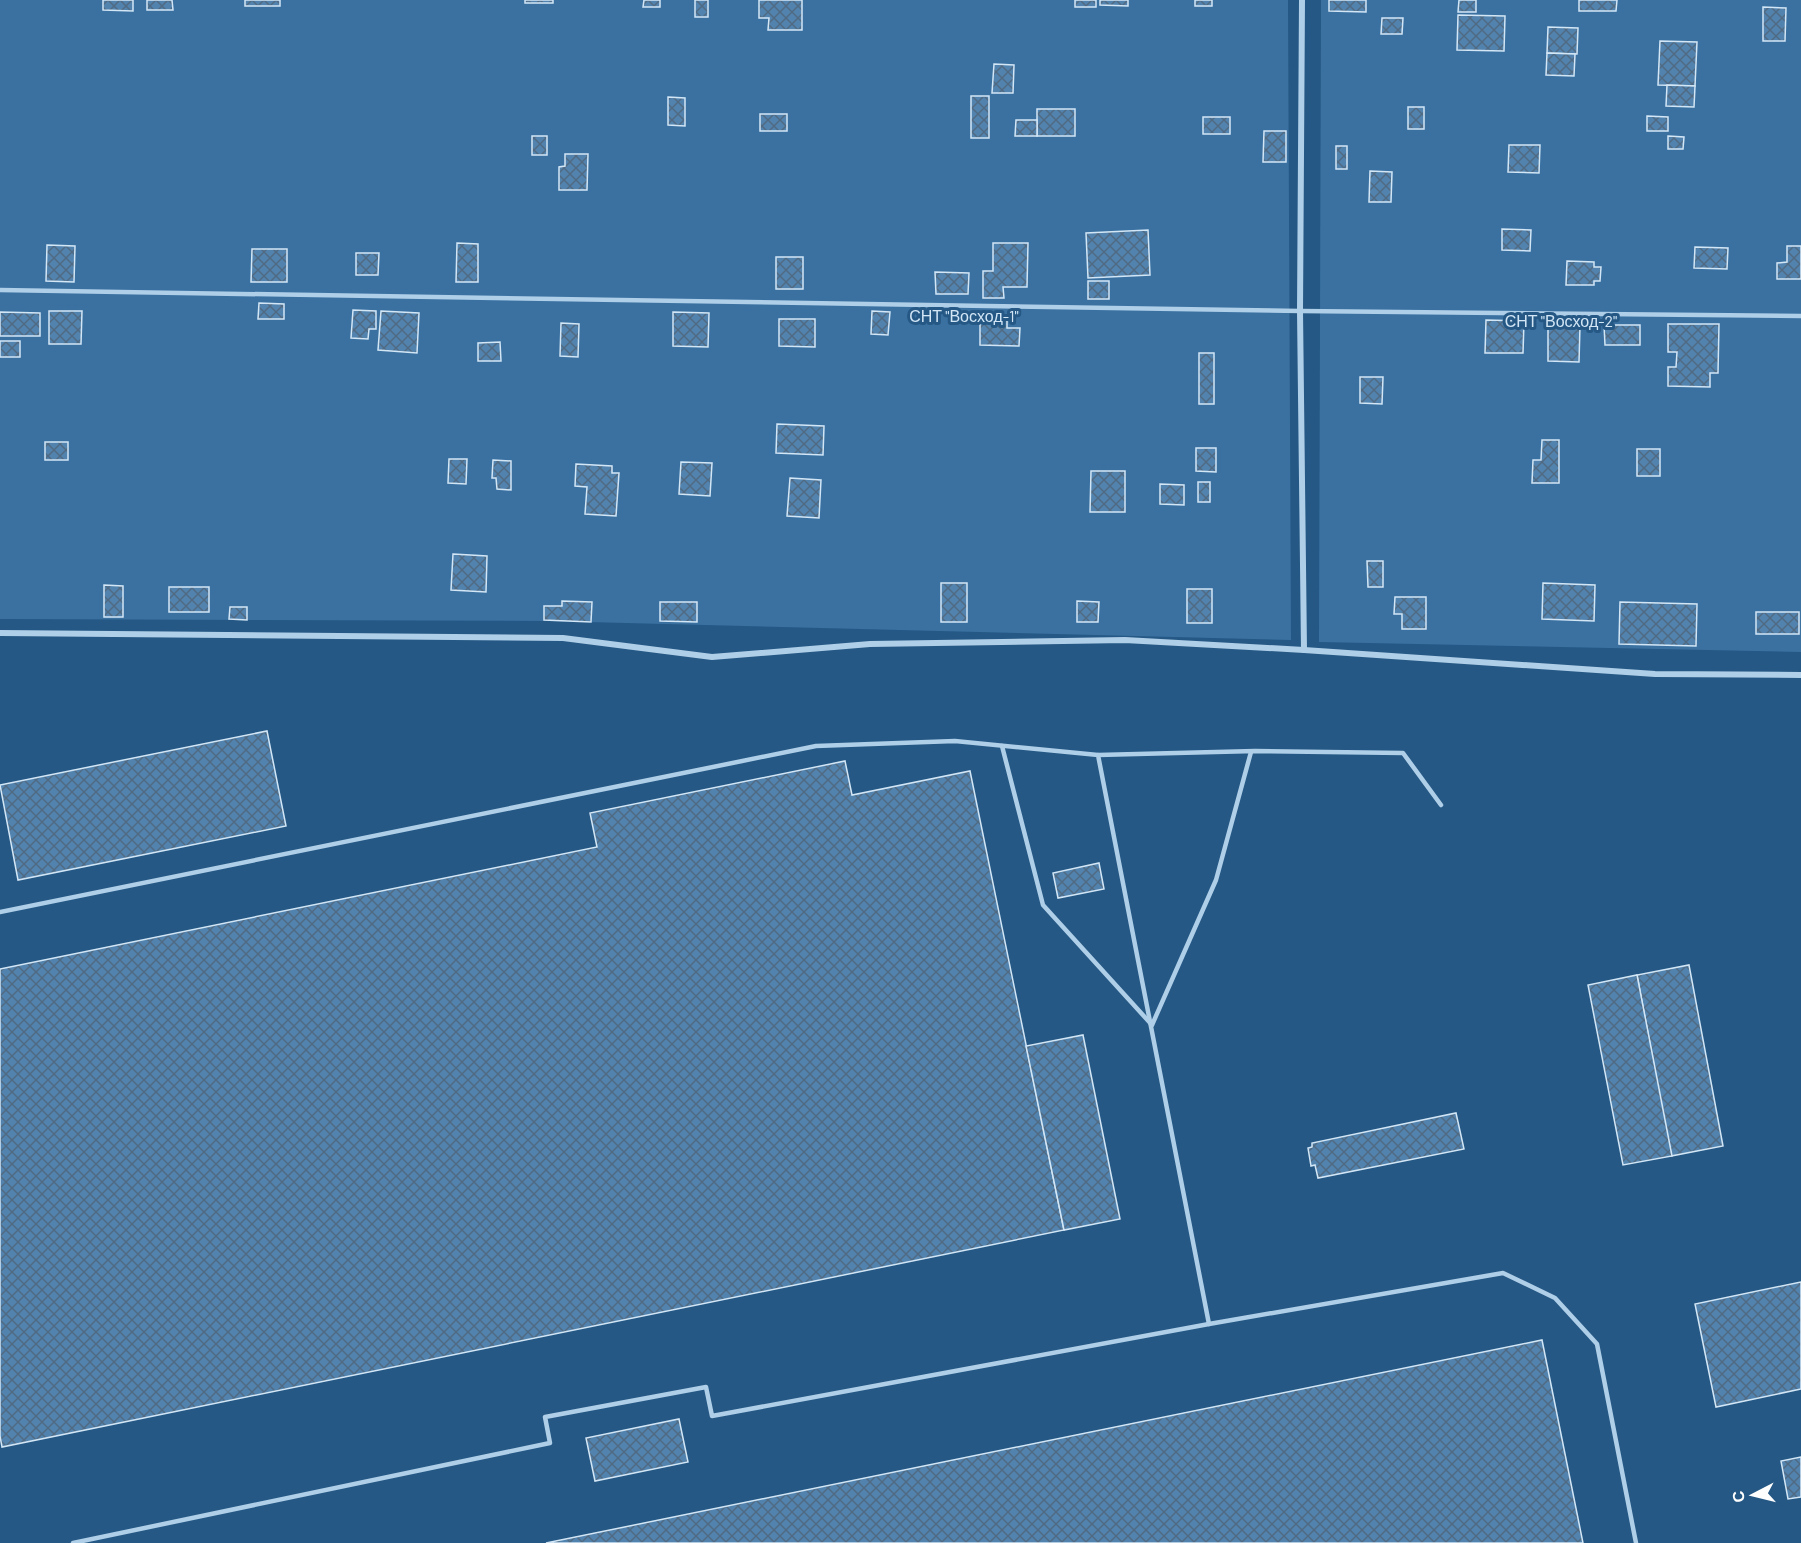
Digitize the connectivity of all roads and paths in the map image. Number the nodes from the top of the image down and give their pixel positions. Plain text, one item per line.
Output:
1 (1302, 0) edge
2 (0, 290) edge
3 (1300, 311) junction
4 (1801, 316) edge
5 (0, 633) edge
6 (1304, 650) junction
7 (1801, 675) edge
8 (1002, 746) junction
9 (1251, 752) junction
10 (1098, 755) junction
11 (1441, 805) dead end
12 (0, 912) edge
13 (1152, 1025) junction
14 (1209, 1324) junction
15 (73, 1543) edge
16 (1635, 1543) edge

1 - 3 street
2 - 3 lane
3 - 4 lane
3 - 6 street
5 - 6 street
6 - 7 street
8 - 10 lane
8 - 12 lane
8 - 13 lane
9 - 10 lane
9 - 11 lane
9 - 13 lane
10 - 13 lane
13 - 14 lane
14 - 15 lane
14 - 16 lane

